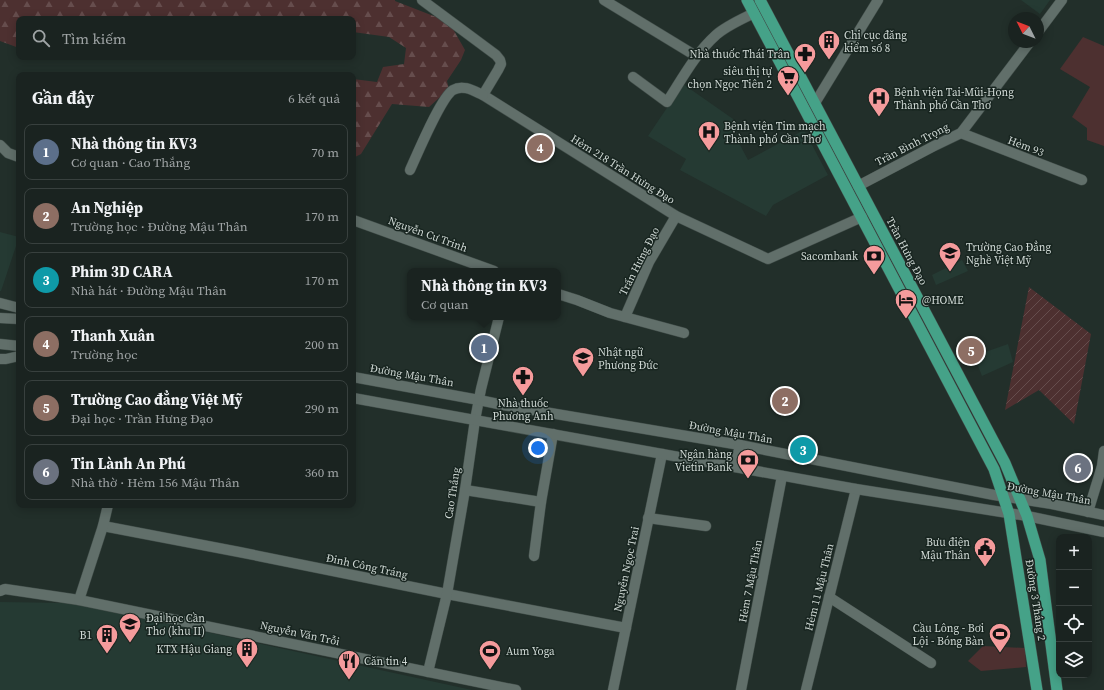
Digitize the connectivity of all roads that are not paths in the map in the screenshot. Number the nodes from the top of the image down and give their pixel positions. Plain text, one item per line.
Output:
1 (422, 0) edge
2 (604, 0) edge
3 (747, 0) edge
4 (760, 0) edge
5 (878, 0) edge
6 (1062, 0) edge
7 (754, 13) junction
8 (1044, 24) edge
9 (1025, 48) edge
10 (696, 56) junction
11 (632, 77) dead end
12 (483, 95) junction
13 (815, 103) junction
14 (961, 133) junction
15 (0, 145) edge
16 (16, 156) edge
17 (410, 170) dead end
18 (1082, 180) dead end
19 (858, 186) junction
20 (676, 216) junction
21 (862, 217) junction
22 (356, 221) edge
23 (486, 268) edge
24 (561, 295) edge
25 (0, 303) edge
26 (16, 307) edge
27 (625, 317) junction
28 (0, 318) edge
29 (16, 319) edge
30 (498, 320) edge
31 (684, 334) dead end
32 (0, 344) edge
33 (16, 346) edge
34 (16, 357) edge
35 (0, 359) edge
36 (356, 377) edge
37 (356, 399) edge
38 (479, 400) junction
39 (475, 420) junction
40 (553, 434) junction
41 (740, 445) junction
42 (1104, 451) edge
43 (662, 454) junction
44 (735, 467) junction
45 (782, 476) junction
46 (856, 489) junction
47 (465, 490) junction
48 (1004, 497) junction
49 (1019, 499) junction
50 (541, 502) junction
51 (107, 508) edge
52 (1088, 512) junction
53 (1009, 514) junction
54 (1104, 515) edge
55 (1027, 516) junction
56 (648, 518) junction
57 (103, 526) junction
58 (706, 526) dead end
59 (1104, 532) edge
60 (534, 556) dead end
61 (0, 591) edge
62 (447, 594) junction
63 (829, 597) junction
64 (79, 600) junction
65 (626, 628) junction
66 (931, 663) dead end
67 (428, 672) junction
68 (516, 690) edge
69 (613, 690) edge
70 (741, 690) edge
71 (806, 690) edge
72 (1037, 690) edge
73 (1057, 690) edge

1 - 12 street
2 - 10 street
3 - 7 highway
4 - 13 highway, Trần Hưng Đạo
5 - 13 street
6 - 8 street
7 - 10 street
7 - 21 highway
9 - 14 street, Trần Bình Trọng
10 - 11 street
12 - 17 street, Hẻm 218 Trần Hưng Đạo
12 - 20 street, Hẻm 218 Trần Hưng Đạo
13 - 19 highway, Trần Hưng Đạo
14 - 18 street, Hẻm 93
14 - 19 street, Trần Bình Trọng
15 - 16 street
19 - 49 highway, Trần Hưng Đạo
20 - 21 street, Hẻm 218 Trần Hưng Đạo
20 - 27 street, Trấn Hưng Đạo
21 - 48 highway
22 - 23 street, Nguyễn Cư Trinh
24 - 27 street
25 - 26 street
27 - 31 street
28 - 29 street
30 - 38 street, Cao Thắng
32 - 33 street
34 - 35 street
36 - 38 street, Đường Mậu Thân
37 - 39 street
38 - 39 street, Cao Thắng
38 - 41 street, Đường Mậu Thân
39 - 40 street
39 - 47 street, Cao Thắng
40 - 43 street
40 - 50 street
41 - 44 street
41 - 48 street, Đường Mậu Thân
42 - 52 street
43 - 44 street
43 - 56 street, Nguyễn Ngọc Trai
44 - 45 street
45 - 46 street
45 - 70 street, Hẻm 7 Mậu Thân
46 - 53 street
46 - 63 street, Hẻm 11 Mậu Thân
47 - 50 street
47 - 62 street, Cao Thắng
48 - 49 street, Đường Mậu Thân
48 - 53 highway
49 - 52 street, Đường Mậu Thân
49 - 55 highway, Trần Hưng Đạo
50 - 60 street
51 - 57 street
52 - 54 street, Đường Mậu Thân
53 - 55 street
53 - 72 highway, Đường 3 Tháng 2
55 - 59 street
55 - 73 highway, Đường 3 Tháng 2
56 - 58 street
56 - 65 street, Nguyễn Ngọc Trai
57 - 62 street, Đinh Công Tráng
57 - 64 street
61 - 64 street, Nguyễn Văn Trỗi
62 - 65 street, Đinh Công Tráng
62 - 67 street, Cao Thắng
63 - 66 street
63 - 71 street, Hẻm 11 Mậu Thân
64 - 67 street, Nguyễn Văn Trỗi
65 - 69 street, Nguyễn Ngọc Trai
67 - 68 street, Nguyễn Văn Trỗi

